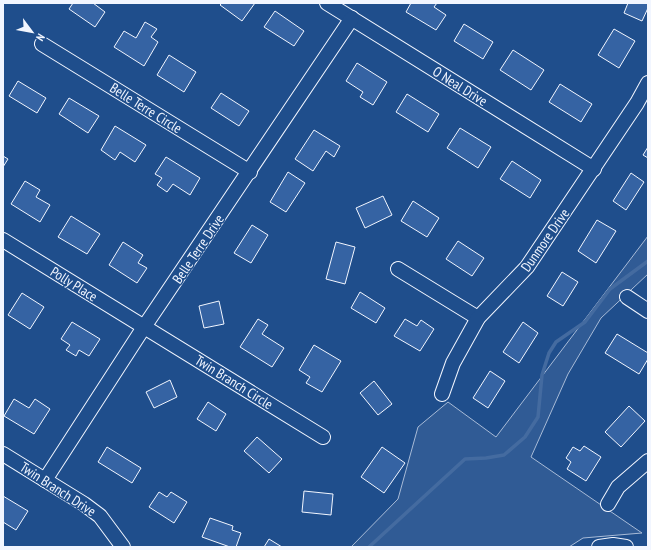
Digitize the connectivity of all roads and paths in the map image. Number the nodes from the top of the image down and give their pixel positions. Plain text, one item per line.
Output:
1 (327, 3) edge
2 (352, 18) junction
3 (42, 44) dead end
4 (648, 83) edge
5 (594, 169) junction
6 (250, 172) junction
7 (3, 240) edge
8 (398, 269) dead end
9 (627, 297) dead end
10 (648, 311) edge
11 (478, 318) junction
12 (144, 327) junction
13 (442, 394) dead end
14 (323, 437) dead end
15 (3, 454) edge
16 (648, 461) edge
17 (45, 480) junction
18 (608, 504) dead end
19 (123, 547) edge
20 (599, 547) edge
21 (626, 547) edge

1 - 2 street, O Neal Drive
2 - 5 street, O Neal Drive
2 - 6 street, Belle Terre Drive
3 - 6 street, Belle Terre Circle
4 - 5 street, Dunmore Drive
5 - 11 street, Dunmore Drive
6 - 12 street, Belle Terre Drive
7 - 12 street, Polly Place
8 - 11 street
9 - 10 street
11 - 13 street, Dunmore Drive
12 - 14 street, Twin Branch Circle
12 - 17 street, Belle Terre Drive
15 - 17 street, Twin Branch Drive
16 - 18 street
17 - 19 street, Twin Branch Drive
20 - 21 street

